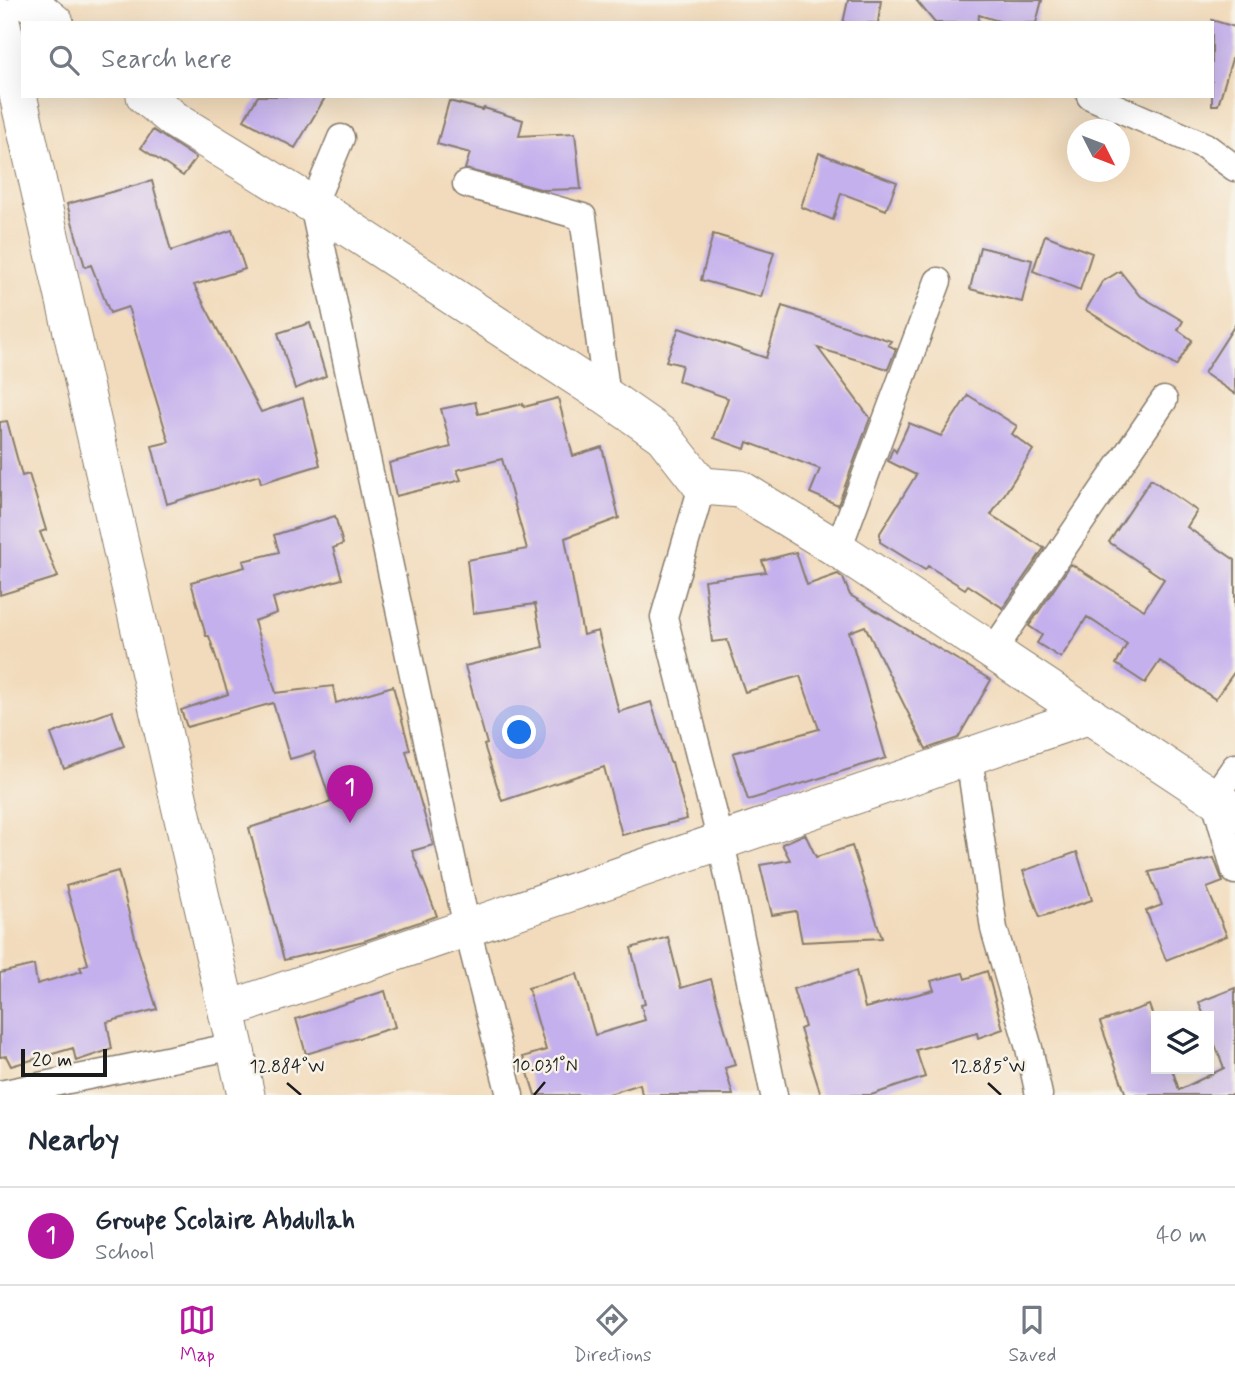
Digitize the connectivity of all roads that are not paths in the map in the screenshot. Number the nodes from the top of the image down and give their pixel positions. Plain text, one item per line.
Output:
1 (27, 0) edge
2 (0, 16) edge
3 (53, 21) edge
4 (147, 98) edge
5 (1095, 98) edge
6 (341, 138) dead end
7 (1235, 168) edge
8 (466, 184) dead end
9 (313, 205) junction
10 (938, 281) dead end
11 (607, 397) junction
12 (1164, 400) dead end
13 (702, 486) junction
14 (838, 549) junction
15 (993, 651) junction
16 (1090, 715) junction
17 (969, 757) junction
18 (1235, 767) edge
19 (1224, 805) edge
20 (721, 842) junction
21 (1235, 871) edge
22 (467, 928) junction
23 (227, 1010) junction
24 (235, 1045) junction
25 (0, 1094) edge
26 (246, 1095) edge
27 (510, 1095) edge
28 (774, 1095) edge
29 (1039, 1095) edge

1 - 3 street
2 - 23 street
4 - 9 street
5 - 7 street
6 - 9 street
8 - 11 street
9 - 11 street
9 - 22 street
10 - 14 street
11 - 13 street
12 - 15 street
13 - 14 street
13 - 20 street
14 - 15 street
15 - 16 street
16 - 17 street
16 - 19 street
17 - 20 street
17 - 29 street
18 - 19 street
19 - 21 street
20 - 22 street
20 - 28 street
22 - 23 street
22 - 27 street
23 - 24 street
24 - 25 street
24 - 26 street

